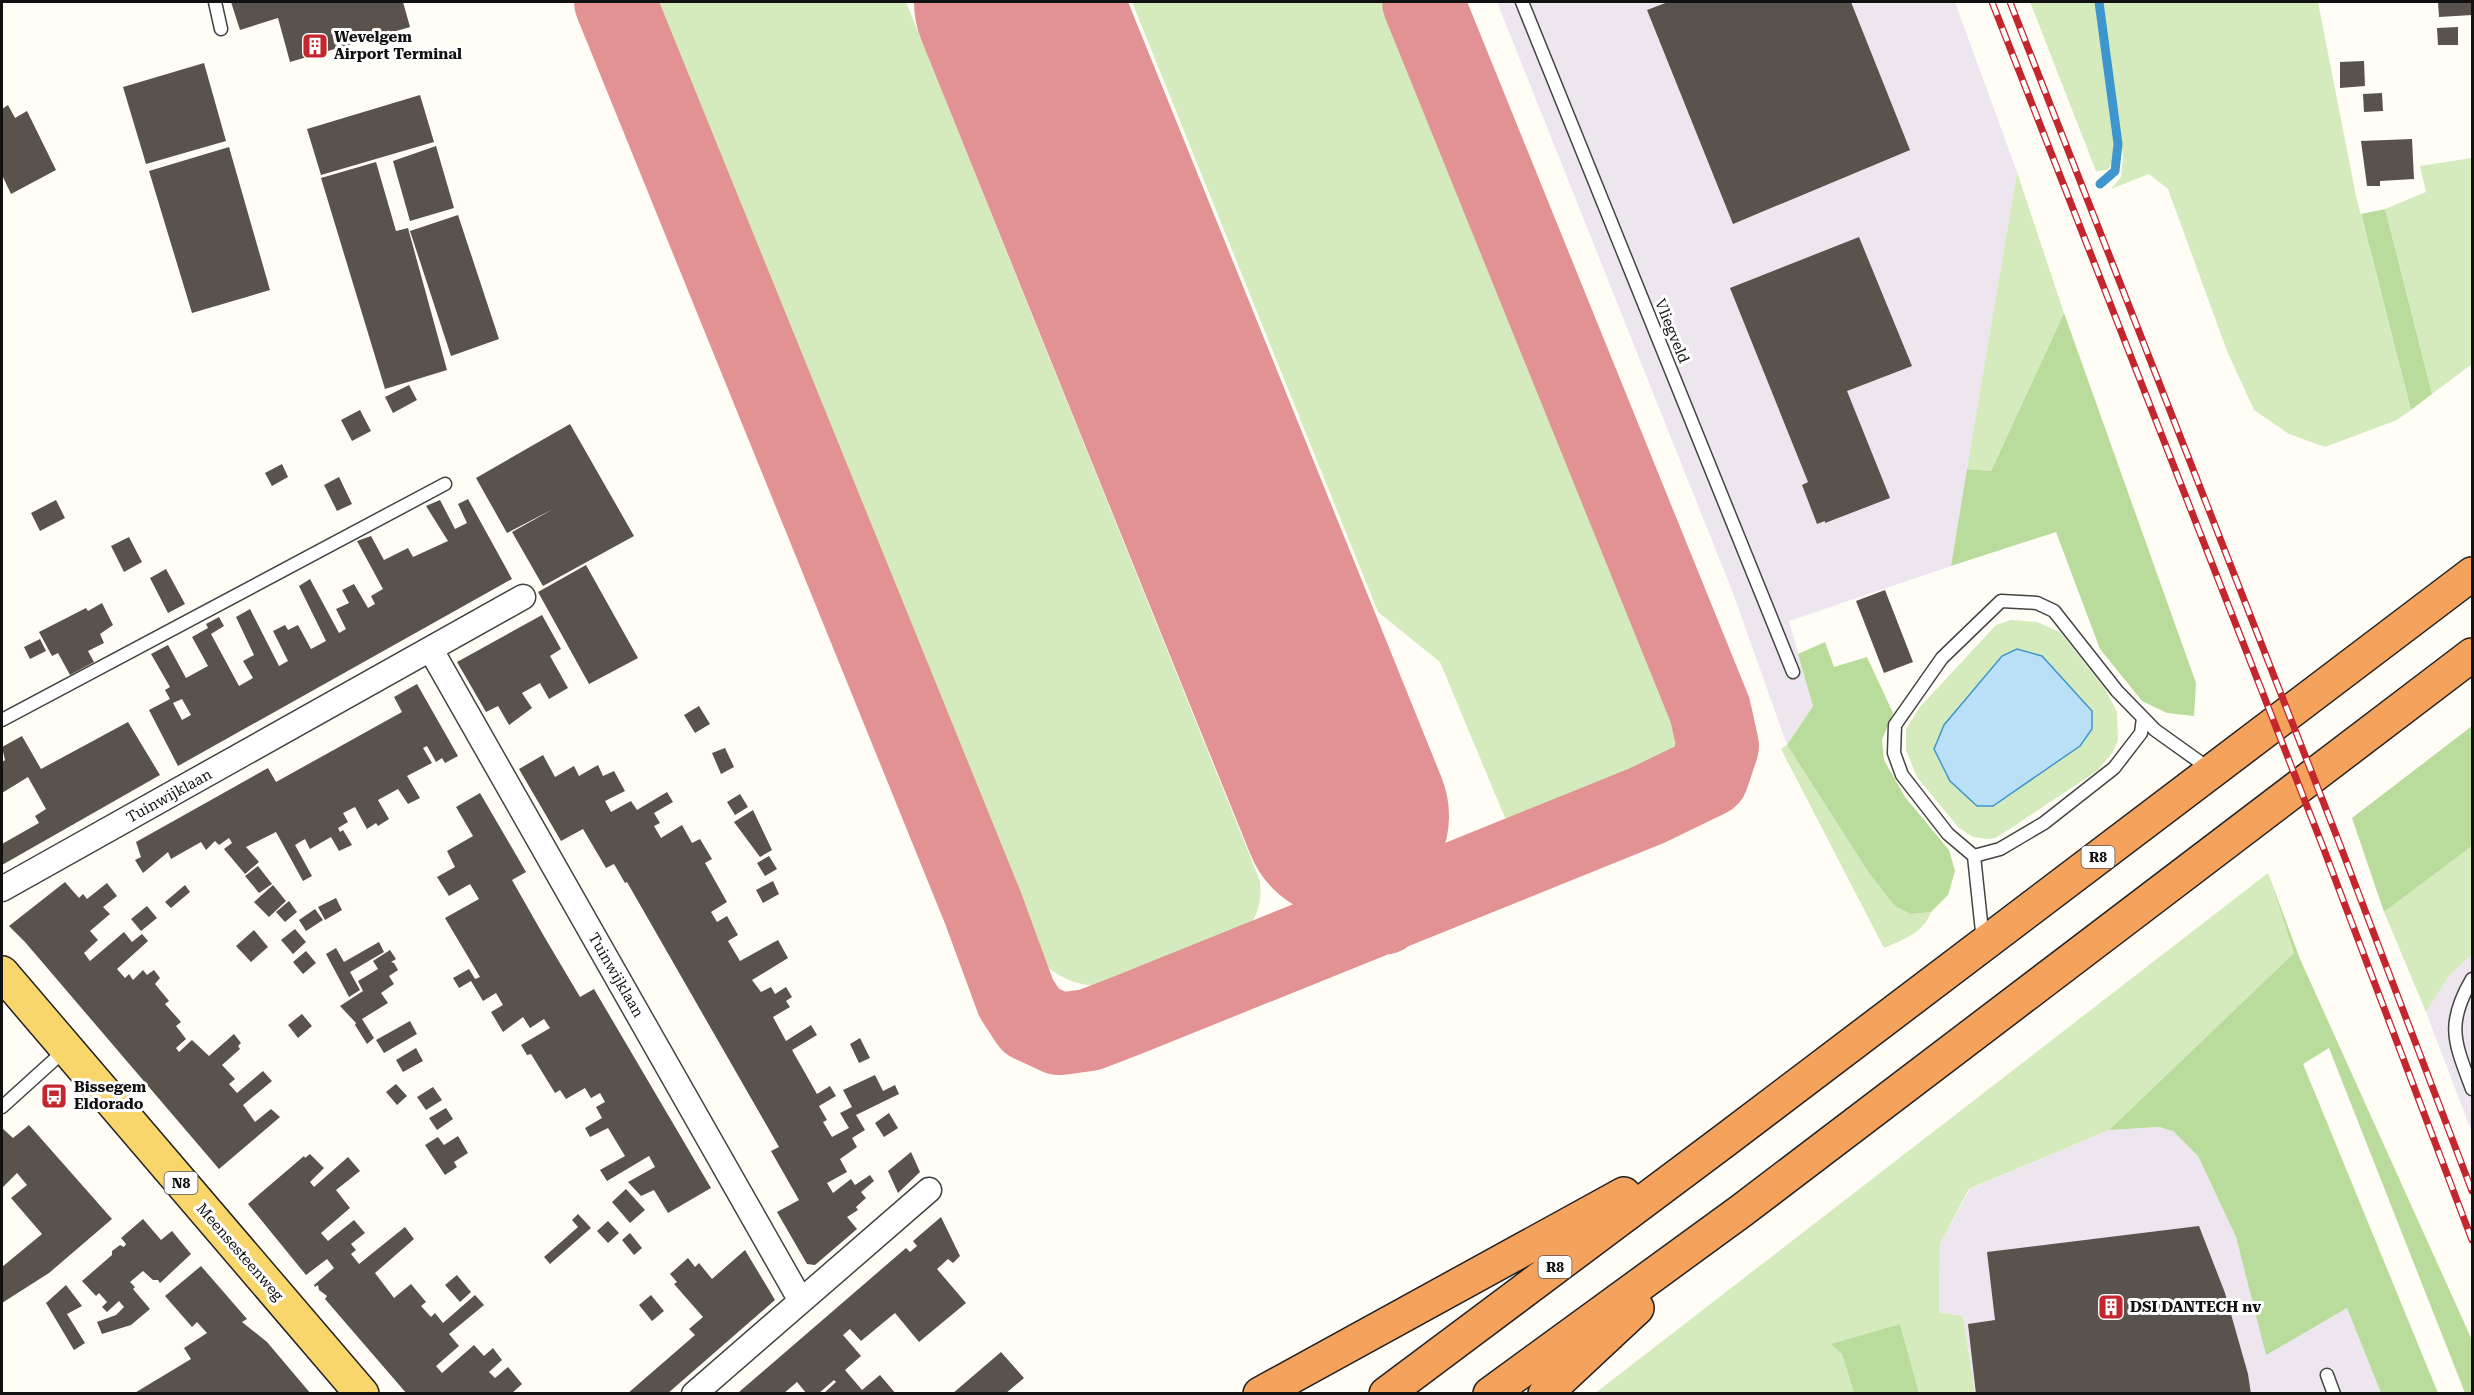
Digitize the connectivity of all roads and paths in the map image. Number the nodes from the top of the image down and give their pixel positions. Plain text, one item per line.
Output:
1 (215, 2) edge
2 (1522, 2) edge
3 (221, 29) dead end
4 (445, 484) dead end
5 (2472, 574) edge
6 (523, 597) dead end
7 (431, 650) junction
8 (2472, 655) edge
9 (1793, 672) dead end
10 (2143, 718) junction
11 (2, 720) edge
12 (2212, 771) junction
13 (1974, 856) junction
14 (2, 889) edge
15 (1983, 945) junction
16 (2, 973) edge
17 (2472, 980) edge
18 (66, 1050) junction
19 (2472, 1089) edge
20 (2, 1107) edge
21 (1724, 1141) junction
22 (928, 1190) dead end
23 (1741, 1211) junction
24 (801, 1301) junction
25 (2327, 1375) dead end
26 (362, 1394) edge
27 (694, 1394) edge
28 (1260, 1394) edge
29 (1386, 1394) edge
30 (1490, 1394) edge
31 (1545, 1394) edge
32 (2334, 1394) edge

1 - 3 lane
2 - 9 lane, Vliegveld
4 - 11 lane
5 - 12 highway, R8
6 - 7 street, Tuinwijklaan
7 - 14 street, Tuinwijklaan
7 - 24 street, Tuinwijklaan
8 - 23 highway
10 - 12 lane
10 - 13 lane
10 - 13 lane
12 - 15 highway, R8
13 - 15 lane
15 - 21 highway, R8
16 - 18 main road, Meensesteenweg / N8
17 - 19 lane
18 - 20 lane
18 - 26 main road, Meensesteenweg / N8
21 - 28 highway
21 - 29 highway, R8
22 - 24 street
23 - 30 highway
23 - 31 highway
24 - 27 street
25 - 32 lane

